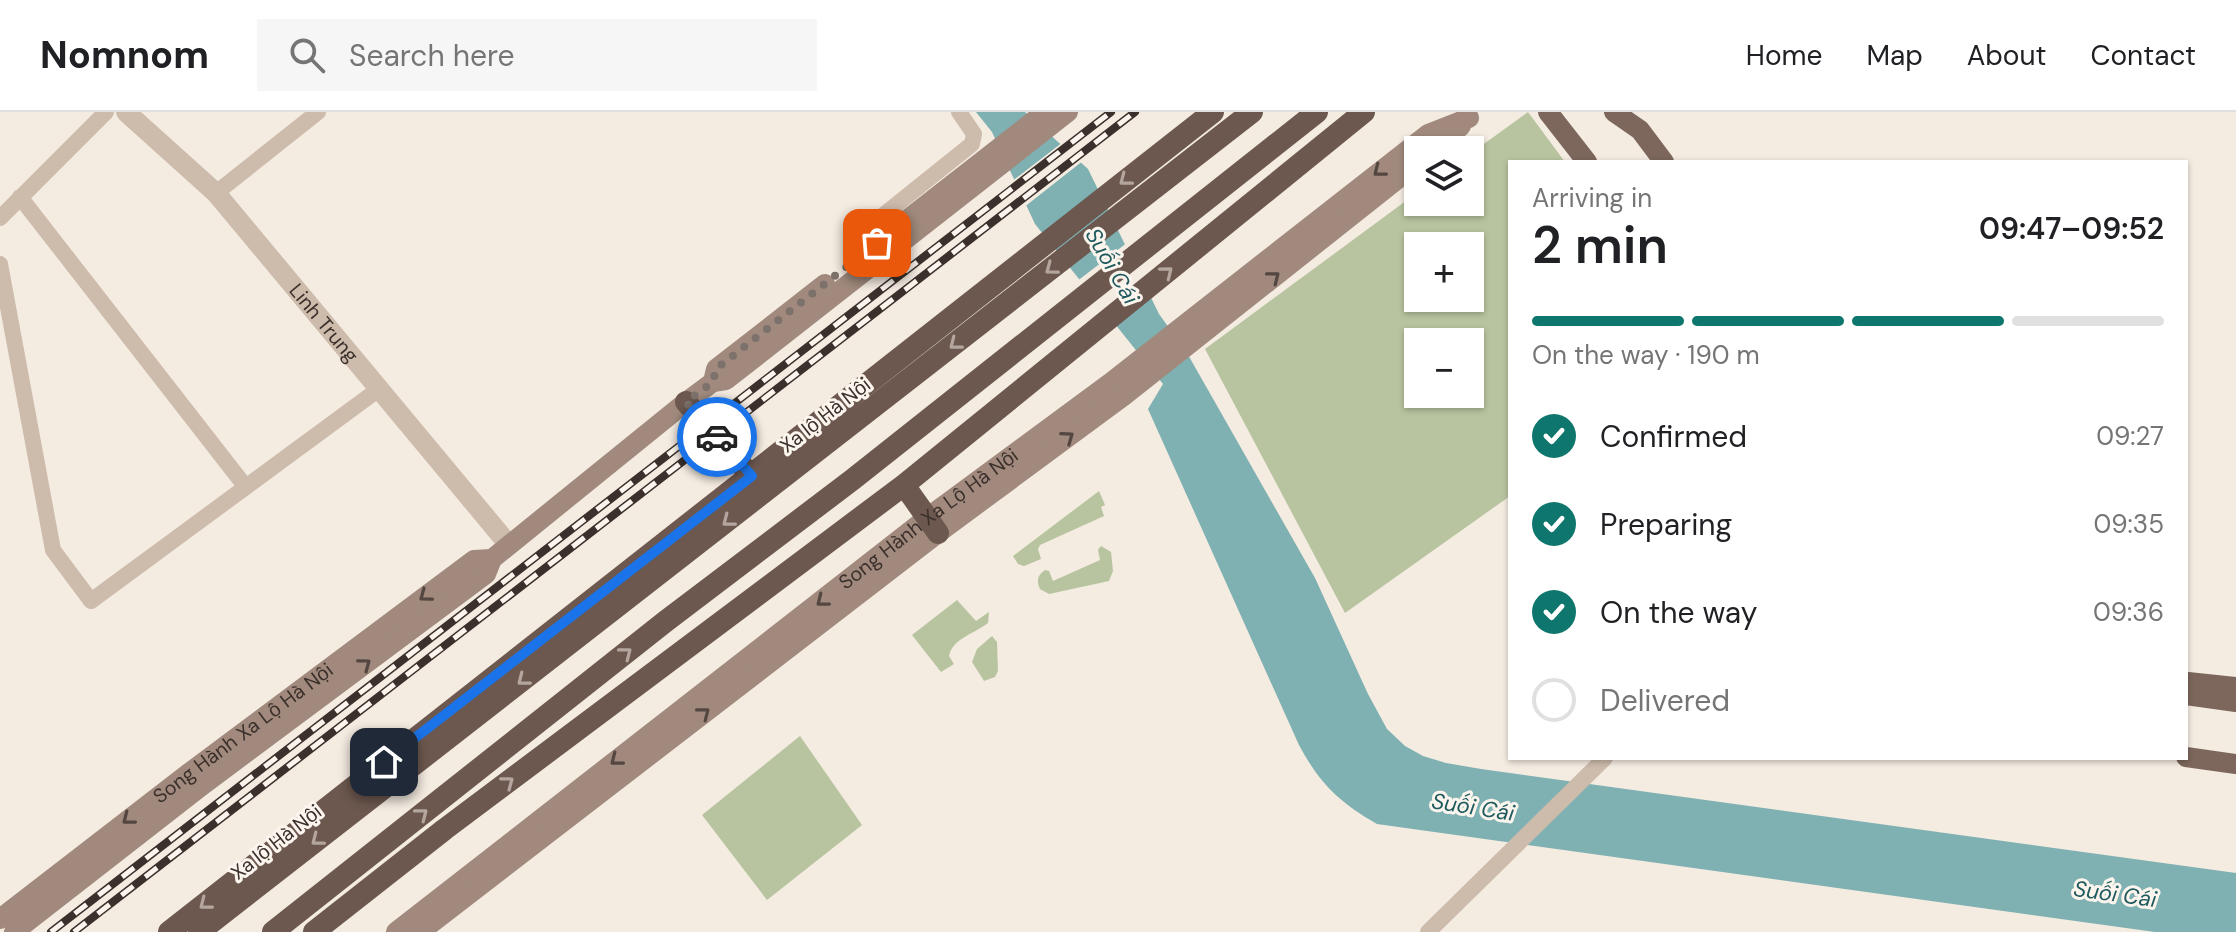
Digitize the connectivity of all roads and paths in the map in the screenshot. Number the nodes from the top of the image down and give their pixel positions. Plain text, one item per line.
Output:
1 (106, 112) edge
2 (126, 112) edge
3 (318, 112) edge
4 (959, 112) edge
5 (1045, 112) edge
6 (1068, 112) edge
7 (1213, 112) edge
8 (1252, 112) edge
9 (1317, 112) edge
10 (1364, 112) edge
11 (1548, 112) edge
12 (1613, 112) edge
13 (1472, 115) edge
14 (1449, 136) edge
15 (1580, 157) edge
16 (1649, 160) edge
17 (1662, 160) edge
18 (1404, 174) edge
19 (961, 187) junction
20 (216, 193) junction
21 (20, 197) junction
22 (1, 215) edge
23 (862, 255) junction
24 (0, 264) edge
25 (713, 382) junction
26 (379, 389) junction
27 (1117, 389) junction
28 (686, 402) junction
29 (758, 484) junction
30 (904, 485) junction
31 (245, 486) junction
32 (933, 526) junction
33 (509, 545) junction
34 (492, 559) junction
35 (2188, 681) edge
36 (2236, 687) edge
37 (2188, 695) edge
38 (2236, 702) edge
39 (2188, 744) edge
40 (2236, 751) edge
41 (2188, 757) edge
42 (1603, 760) edge
43 (2236, 764) edge
44 (0, 919) edge
45 (14, 932) edge
46 (169, 932) edge
47 (199, 932) edge
48 (273, 932) edge
49 (314, 932) edge
50 (396, 932) edge
51 (420, 932) edge
52 (1428, 932) edge

1 - 21 street
2 - 20 street, Linh Trung
3 - 20 street
4 - 23 street
5 - 19 main road, Song Hành Xa Lộ Hà Nội
6 - 19 main road, Song Hành Xa Lộ Hà Nội
7 -> 29 highway, Xa lộ Hà Nội
8 -> 29 highway, Xa lộ Hà Nội
48 -> 9 highway
30 -> 10 highway
11 - 15 main road
12 - 16 main road
12 - 17 main road
13 - 14 main road, Song Hành Xa Lộ Hà Nội
13 -> 27 main road, Song Hành Xa Lộ Hà Nội
27 -> 18 main road, Song Hành Xa Lộ Hà Nội
19 - 23 main road, Song Hành Xa Lộ Hà Nội
19 - 25 main road, Song Hành Xa Lộ Hà Nội
20 - 26 street, Linh Trung
21 - 22 street
21 - 31 street
23 - 25 main road, Song Hành Xa Lộ Hà Nội
24 - 31 street
25 - 28 main road, Song Hành Xa Lộ Hà Nội
26 - 31 street
26 - 33 street, Linh Trung
27 - 32 main road, Song Hành Xa Lộ Hà Nội
28 - 29 highway
28 - 33 main road, Song Hành Xa Lộ Hà Nội
29 -> 46 highway, Xa lộ Hà Nội
29 -> 47 highway, Xa lộ Hà Nội
30 - 32 highway
49 -> 30 highway
32 -> 50 main road, Song Hành Xa Lộ Hà Nội
51 -> 32 main road, Song Hành Xa Lộ Hà Nội
33 - 34 main road, Song Hành Xa Lộ Hà Nội
34 -> 44 main road, Song Hành Xa Lộ Hà Nội
45 -> 34 main road, Song Hành Xa Lộ Hà Nội
35 - 36 main road
37 - 38 main road
39 - 40 main road
41 - 43 main road
42 - 52 street

